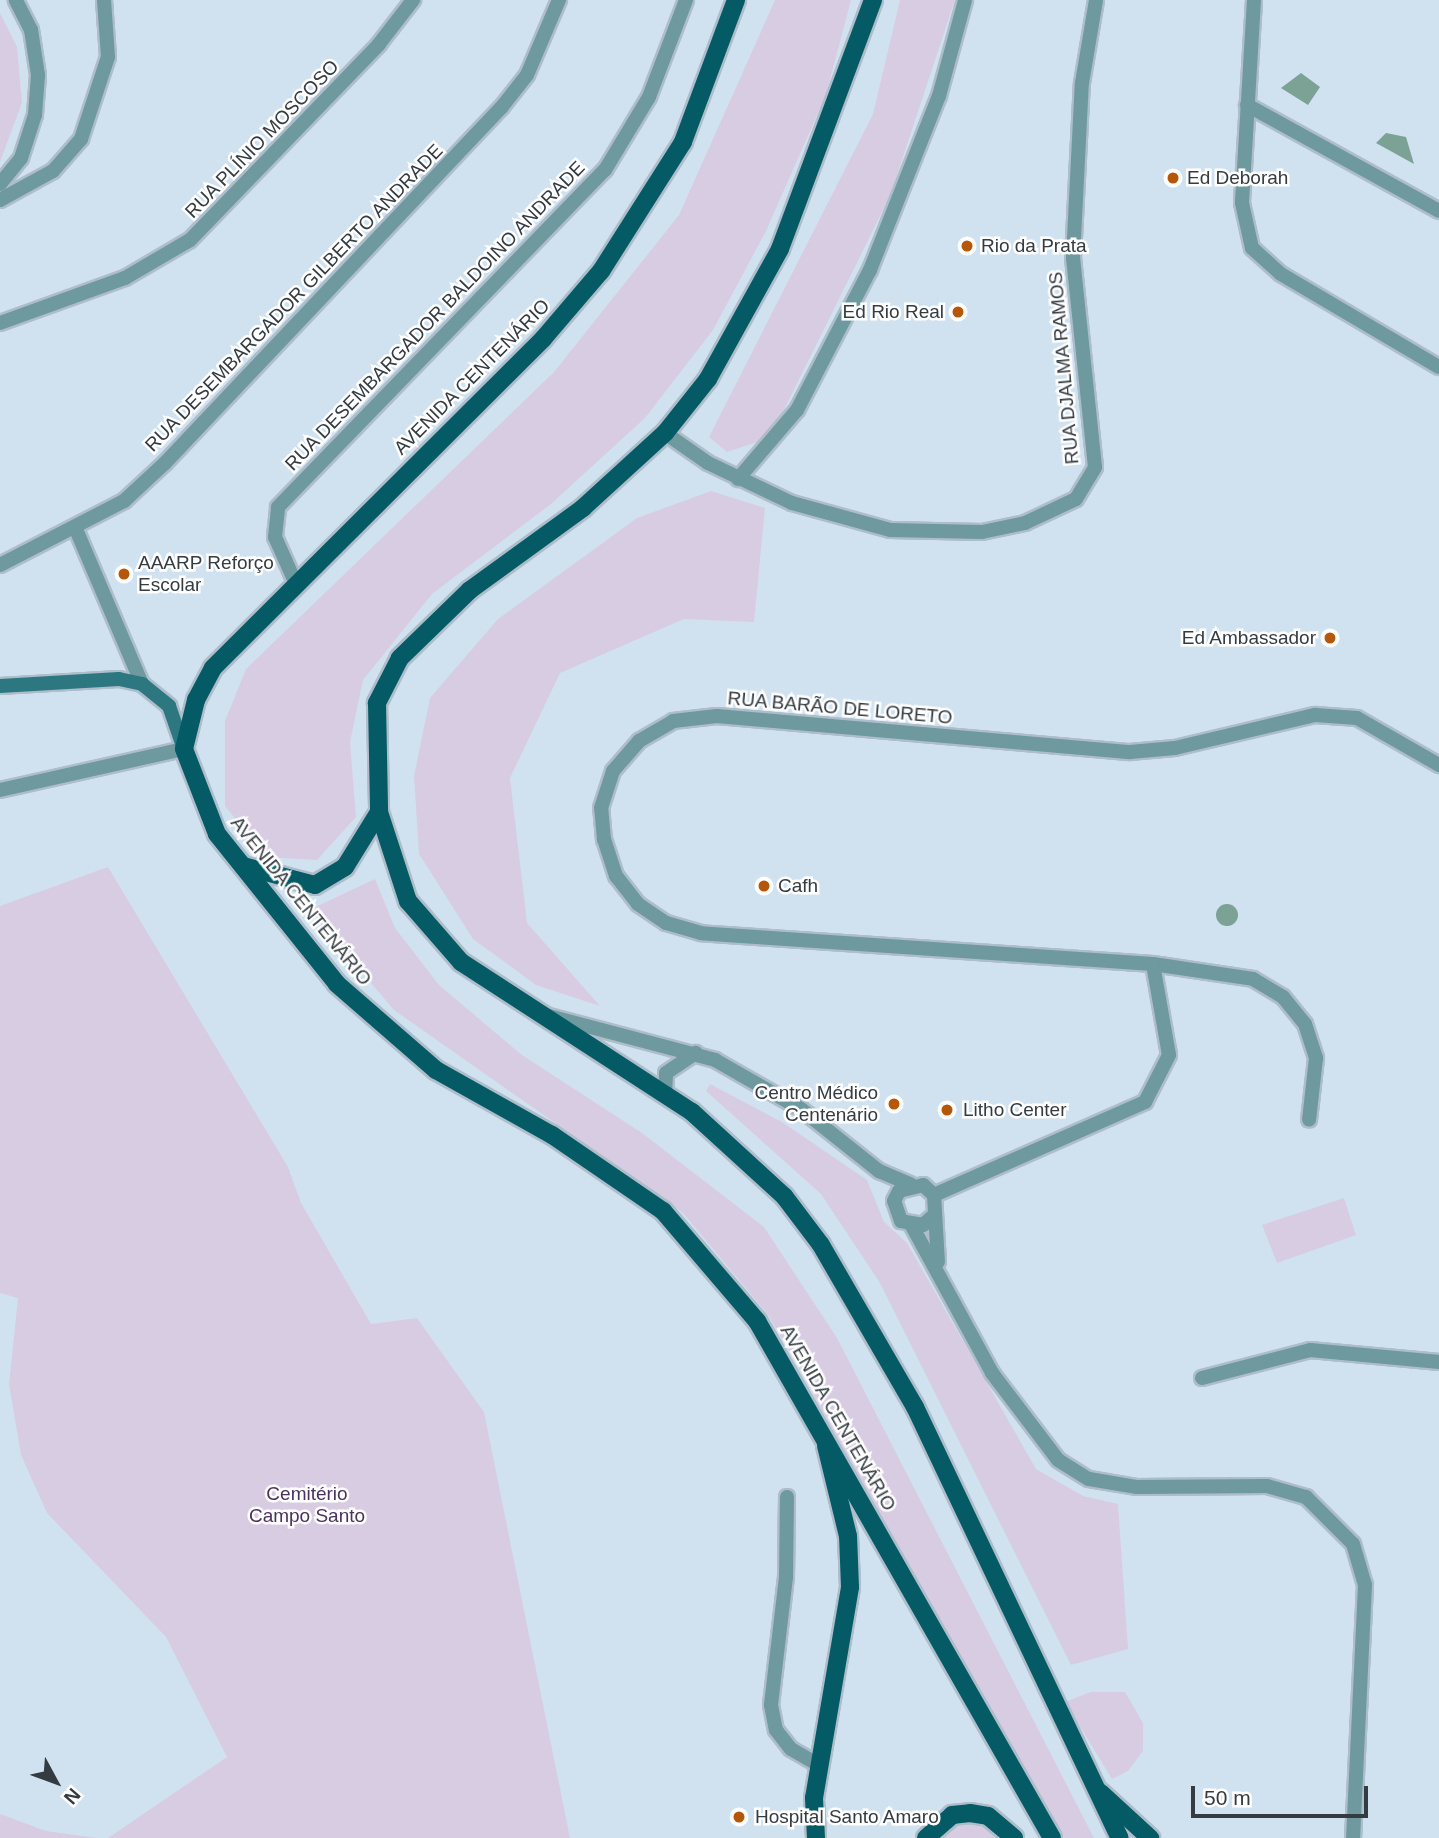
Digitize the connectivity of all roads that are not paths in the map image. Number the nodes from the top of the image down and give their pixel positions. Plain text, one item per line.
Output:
1 (16, 0) edge
2 (104, 0) edge
3 (413, 0) edge
4 (559, 0) edge
5 (686, 0) edge
6 (736, 0) edge
7 (873, 0) edge
8 (965, 0) edge
9 (1096, 0) edge
10 (1254, 0) edge
11 (1247, 105) junction
12 (0, 184) edge
13 (0, 200) edge
14 (1439, 211) edge
15 (1, 321) edge
16 (1438, 371) edge
17 (665, 433) junction
18 (738, 479) junction
19 (75, 527) junction
20 (0, 565) edge
21 (296, 584) junction
22 (142, 684) junction
23 (0, 686) edge
24 (184, 749) junction
25 (1439, 765) edge
26 (0, 790) edge
27 (379, 812) junction
28 (243, 866) junction
29 (1153, 964) junction
30 (530, 1012) junction
31 (696, 1053) junction
32 (665, 1094) junction
33 (1309, 1120) dead end
34 (878, 1171) junction
35 (910, 1184) junction
36 (934, 1195) junction
37 (894, 1201) junction
38 (932, 1217) junction
39 (912, 1226) junction
40 (938, 1267) junction
41 (1439, 1362) edge
42 (1202, 1378) dead end
43 (820, 1422) junction
44 (787, 1497) dead end
45 (821, 1766) junction
46 (1093, 1785) junction
47 (816, 1838) edge
48 (926, 1838) edge
49 (1014, 1838) edge
50 (1052, 1838) edge
51 (1120, 1838) edge
52 (1150, 1838) edge
53 (1353, 1838) edge

1 - 12 street
2 - 13 street
3 - 15 street, RUA PLÍNIO MOSCOSO
4 - 19 street, RUA DESEMBARGADOR GILBERTO ANDRADE
5 - 21 street, RUA DESEMBARGADOR BALDOINO ANDRADE
6 - 21 main road, AVENIDA CENTENÁRIO
7 - 17 main road
8 - 18 street
9 - 18 street, RUA DJALMA RAMOS
10 - 11 street
11 - 14 street
11 - 16 street
17 - 18 street, RUA DJALMA RAMOS
17 - 27 main road
19 - 20 street, RUA DESEMBARGADOR GILBERTO ANDRADE
19 - 22 street
21 - 24 main road, AVENIDA CENTENÁRIO
22 - 23 street
22 - 24 street
24 - 26 street
24 - 28 main road, AVENIDA CENTENÁRIO
25 - 29 street, RUA BARÃO DE LORETO
27 - 28 main road
27 - 30 main road
28 - 43 main road, AVENIDA CENTENÁRIO
29 - 33 street, RUA BARÃO DE LORETO
29 - 36 street
30 - 31 street
30 - 32 main road
31 - 32 street
31 - 34 street
32 - 46 main road
34 - 35 street
34 - 37 street
35 - 36 street
35 - 37 street
36 - 38 street
37 - 39 street
38 - 39 street
38 - 40 street
39 - 40 street
40 - 53 street
41 - 42 street
43 - 45 main road
43 - 50 main road, AVENIDA CENTENÁRIO
44 - 45 street
45 - 47 main road
46 - 51 main road
46 - 52 main road
48 - 49 main road

